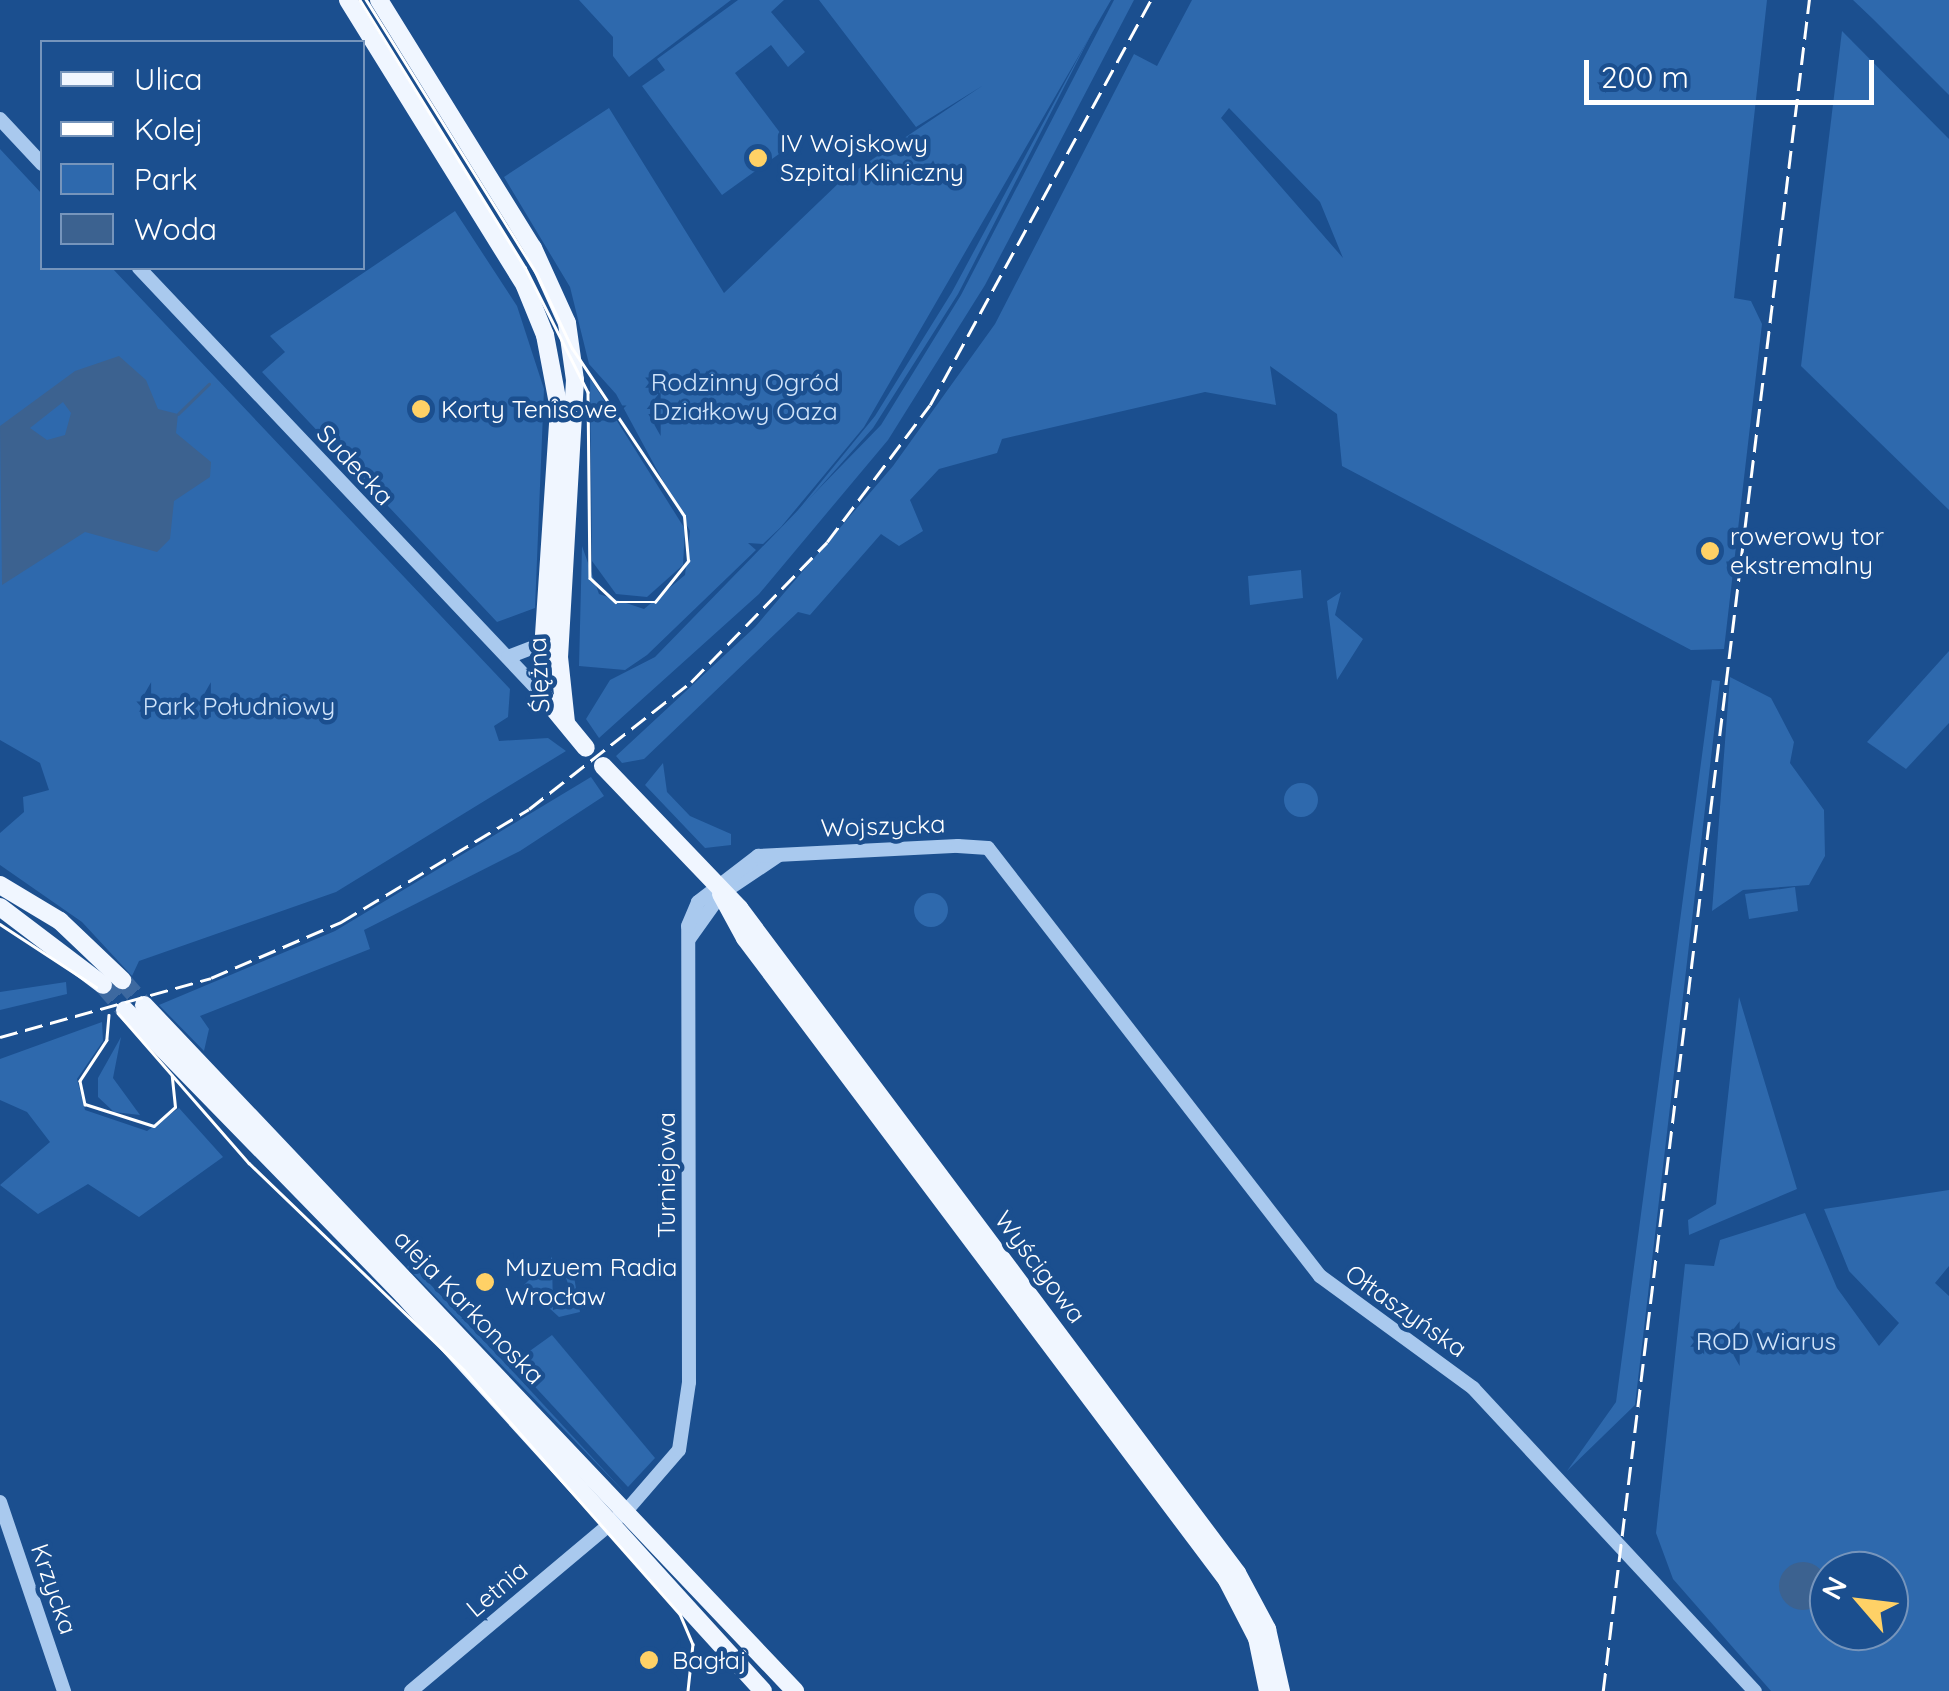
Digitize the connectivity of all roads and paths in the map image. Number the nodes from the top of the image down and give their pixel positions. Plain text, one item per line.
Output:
1 (348, 0) edge
2 (379, 0) edge
3 (0, 120) edge
4 (40, 162) edge
5 (141, 270) edge
6 (544, 643) junction
7 (508, 657) junction
8 (540, 692) junction
9 (567, 727) junction
10 (586, 748) dead end
11 (603, 766) dead end
12 (988, 848) joint
13 (0, 885) edge
14 (717, 889) junction
15 (0, 907) edge
16 (122, 980) tunnel mouth
17 (103, 985) tunnel mouth
18 (144, 1005) tunnel mouth
19 (125, 1010) tunnel mouth
20 (0, 1502) edge
21 (619, 1516) junction
22 (779, 1673) junction
23 (761, 1690) edge
24 (64, 1691) edge
25 (411, 1691) edge
26 (795, 1691) edge
27 (1268, 1691) edge
28 (1281, 1691) edge
29 (1754, 1691) edge

1 - 6 main road, Ślężna
2 - 9 main road, Ślężna
3 - 4 street
5 - 7 street, Sudecka
6 - 7 street
6 - 8 main road, Ślężna
7 - 8 street, Sudecka
8 - 9 main road, Ślężna
9 - 10 main road
11 - 14 main road, Wyścigowa
12 - 14 street, Wojszycka
12 - 29 street, Ołtaszyńska
13 - 16 main road
14 - 21 street, Turniejowa
14 - 27 main road, Wyścigowa
14 - 28 main road, Wyścigowa
15 - 17 main road
18 - 21 main road, aleja Karkonoska
19 - 21 main road, aleja Karkonoska
20 - 24 street, Krzycka
21 - 22 main road, aleja Karkonoska
21 - 23 main road, aleja Karkonoska
21 - 25 street, Letnia
22 - 23 street
22 - 26 main road, aleja Karkonoska

